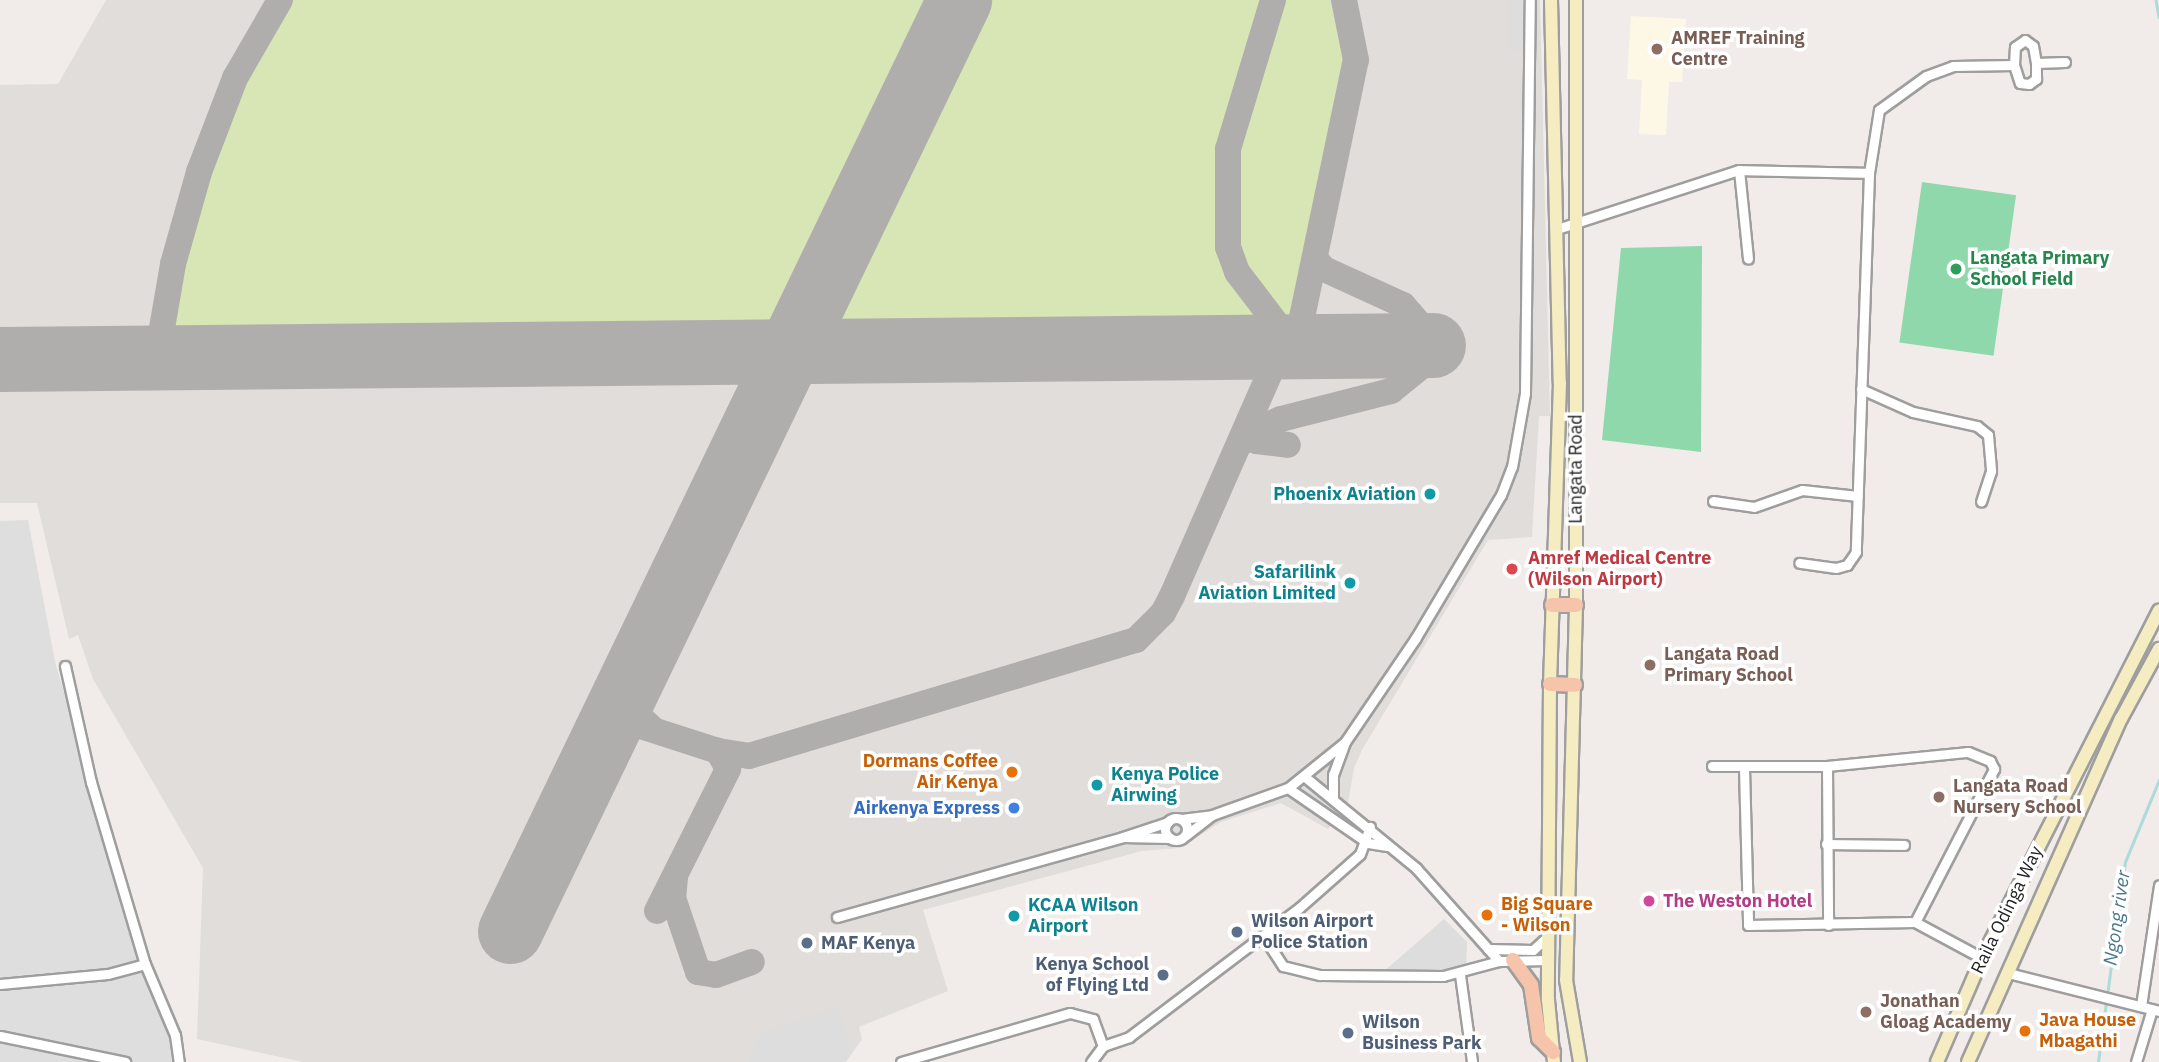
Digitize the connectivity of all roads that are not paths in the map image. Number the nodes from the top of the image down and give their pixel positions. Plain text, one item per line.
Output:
1 (1530, 0) edge
2 (1551, 0) edge
3 (1576, 0) edge
4 (2066, 62) dead end
5 (2036, 63) junction
6 (2014, 65) junction
7 (1738, 170) junction
8 (1869, 173) junction
9 (1576, 226) junction
10 (1557, 229) junction
11 (1748, 259) dead end
12 (1861, 389) junction
13 (1858, 496) junction
14 (1713, 501) dead end
15 (1981, 502) dead end
16 (1799, 563) dead end
17 (1552, 605) junction
18 (1576, 606) junction
19 (2159, 611) edge
20 (2159, 649) edge
21 (65, 666) dead end
22 (1550, 684) junction
23 (1575, 685) junction
24 (1345, 742) junction
25 (1712, 766) dead end
26 (1827, 766) junction
27 (1744, 768) junction
28 (1305, 778) junction
29 (1289, 789) junction
30 (2066, 790) junction
31 (2086, 798) junction
32 (1333, 799) junction
33 (1212, 815) junction
34 (1181, 819) junction
35 (1168, 822) junction
36 (1370, 827) junction
37 (1186, 835) junction
38 (1123, 837) junction
39 (1170, 838) junction
40 (1368, 843) junction
41 (1826, 844) junction
42 (1904, 845) dead end
43 (1387, 846) junction
44 (2159, 885) edge
45 (837, 917) dead end
46 (1915, 922) junction
47 (1828, 925) junction
48 (1549, 935) junction
49 (1264, 937) junction
50 (1488, 949) junction
51 (1982, 958) junction
52 (1548, 960) junction
53 (1506, 961) junction
54 (145, 964) junction
55 (2008, 973) junction
56 (1460, 975) junction
57 (0, 984) edge
58 (2141, 1006) junction
59 (2156, 1010) edge
60 (0, 1036) edge
61 (1104, 1046) junction
62 (1553, 1059) edge
63 (125, 1062) edge
64 (179, 1062) edge
65 (901, 1062) edge
66 (1091, 1062) edge
67 (1472, 1062) edge
68 (1580, 1062) edge
69 (1937, 1062) edge
70 (1968, 1062) edge
71 (2136, 1062) edge

1 - 24 street
2 - 10 main road, Langata Road
3 - 9 main road, Langata Road
4 - 5 street
5 - 6 street
5 - 6 street
6 - 8 street
7 - 8 street
7 - 9 street
7 - 11 street
8 - 12 street
9 - 10 street
9 - 18 main road, Langata Road
10 - 17 main road, Langata Road
12 - 13 street
12 - 15 street
13 - 14 street
13 - 16 street
17 - 18 main road
17 - 22 main road, Langata Road
18 - 23 main road, Langata Road
19 - 30 main road, Raila Odinga Way
20 - 31 main road, Raila Odinga Way
21 - 54 street
22 - 23 main road
22 - 48 main road, Langata Road
23 - 68 main road, Langata Road
24 - 28 street
24 - 32 street
25 - 27 street
26 - 27 street
26 - 41 street
26 - 46 street
27 - 47 street
28 - 29 street
28 - 32 street
29 - 33 street
29 - 40 street
30 - 31 main road
30 - 51 main road, Raila Odinga Way
31 - 55 main road, Raila Odinga Way
32 - 36 street
33 - 34 street
33 - 37 street
34 - 35 street
34 - 37 street
35 - 38 street
35 - 39 street
36 - 40 street
36 - 43 street
37 - 39 street
38 - 39 street
38 - 45 street
40 - 43 street
40 - 49 street
41 - 42 street
41 - 47 street
43 - 50 street
44 - 58 street
46 - 47 street
46 - 51 street
48 - 50 street
48 - 52 main road, Langata Road
49 - 56 street
49 - 61 street
50 - 53 street
51 - 69 main road, Raila Odinga Way
52 - 53 street
52 - 62 main road, Langata Road
53 - 56 street
53 - 62 main road
54 - 57 street
54 - 64 street
55 - 58 street
55 - 70 main road, Raila Odinga Way
56 - 67 street
58 - 59 street
59 - 71 street
60 - 63 street
61 - 65 street
61 - 66 street

